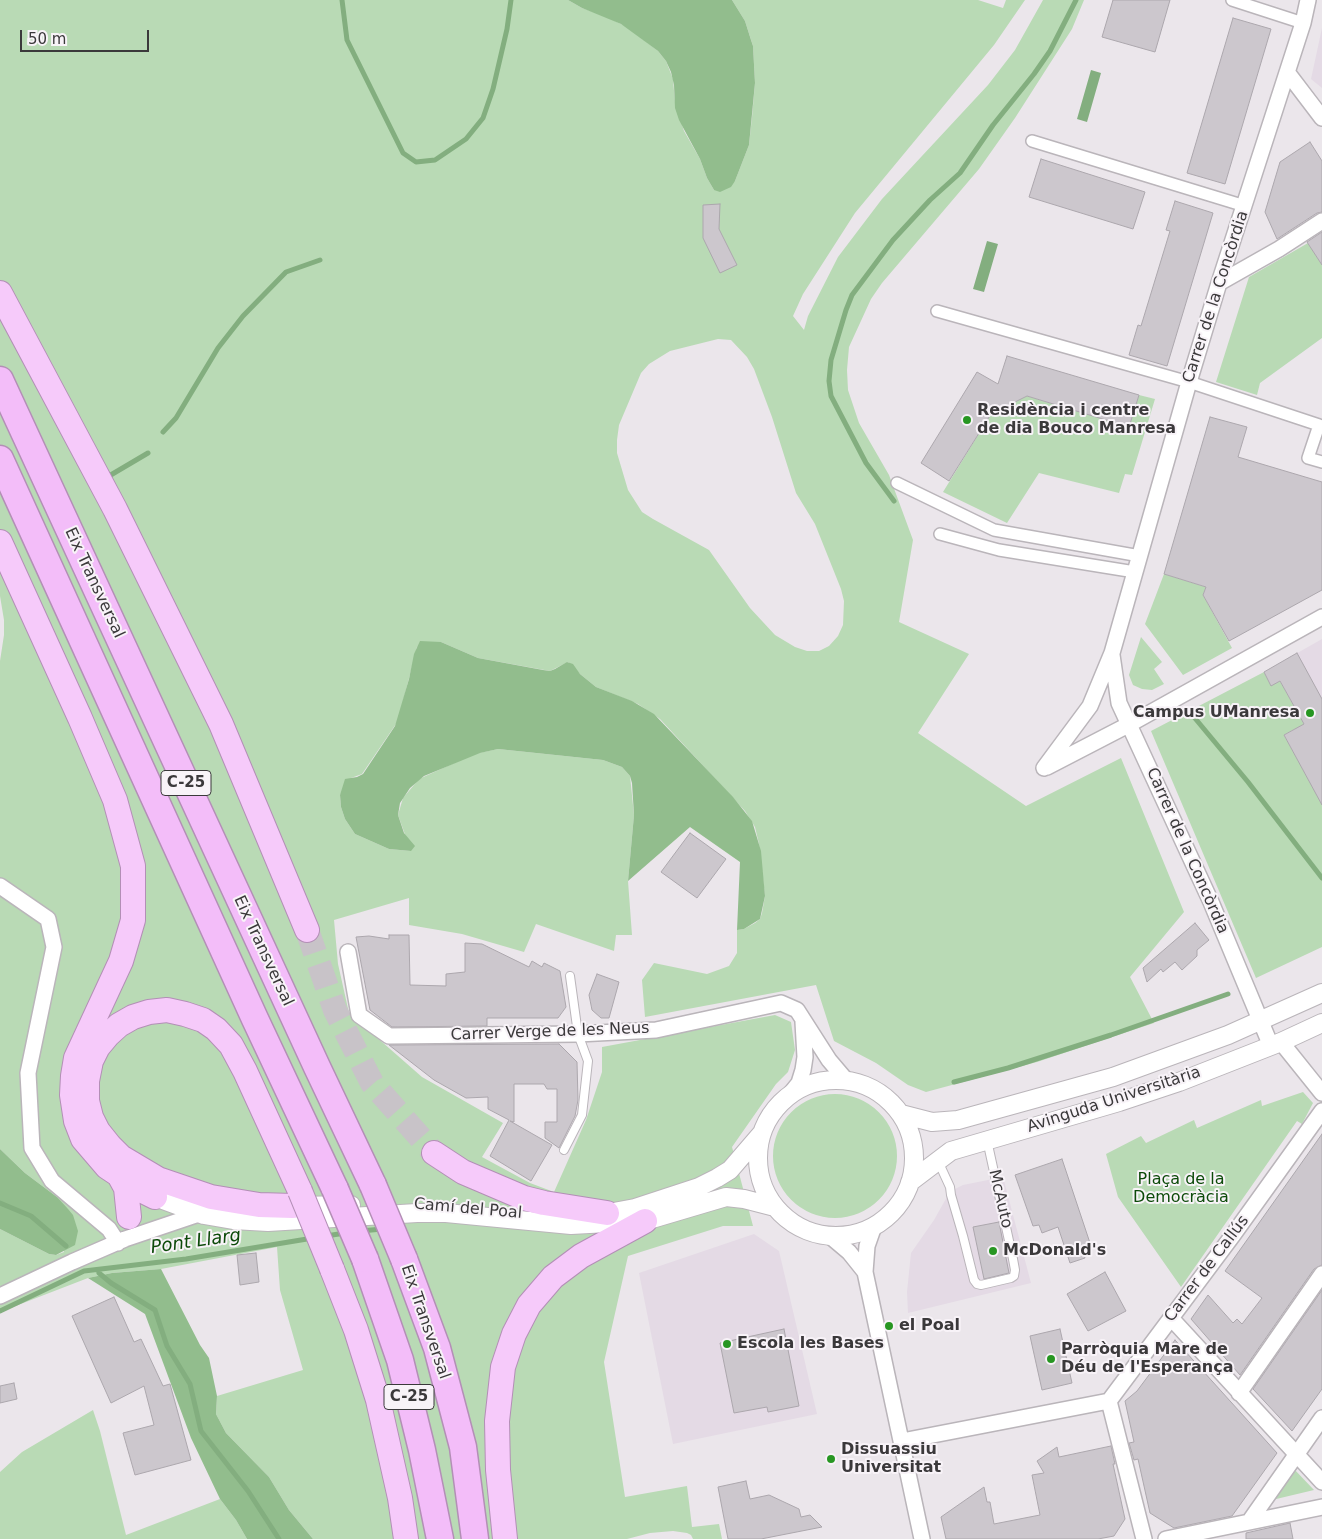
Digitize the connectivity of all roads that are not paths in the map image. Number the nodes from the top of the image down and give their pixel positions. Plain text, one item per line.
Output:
1 (1232, 0) edge
2 (1308, 0) edge
3 (1303, 23) junction
4 (1287, 72) junction
5 (1322, 118) edge
6 (1032, 141) dead end
7 (1245, 206) junction
8 (1322, 221) edge
9 (1219, 283) junction
10 (0, 293) edge
11 (937, 311) dead end
12 (0, 380) edge
13 (1189, 382) junction
14 (1322, 462) edge
15 (2, 465) edge
16 (897, 482) dead end
17 (940, 534) dead end
18 (0, 542) edge
19 (1140, 556) junction
20 (1135, 572) junction
21 (1322, 616) edge
22 (1112, 653) junction
23 (1130, 724) junction
24 (0, 886) edge
25 (307, 930) tunnel mouth
26 (348, 952) dead end
27 (570, 976) dead end
28 (1322, 993) edge
29 (803, 1018) junction
30 (1260, 1022) junction
31 (1322, 1023) edge
32 (578, 1034) junction
33 (1276, 1044) junction
34 (846, 1080) junction
35 (791, 1093) junction
36 (1322, 1093) edge
37 (1322, 1111) edge
38 (901, 1114) junction
39 (761, 1134) junction
40 (987, 1140) junction
41 (564, 1150) dead end
42 (434, 1153) tunnel mouth
43 (938, 1160) junction
44 (120, 1177) junction
45 (910, 1182) junction
46 (155, 1197) junction
47 (296, 1198) junction
48 (775, 1207) junction
49 (607, 1213) junction
50 (199, 1214) junction
51 (645, 1221) junction
52 (874, 1226) junction
53 (124, 1233) junction
54 (830, 1236) junction
55 (865, 1272) junction
56 (1322, 1274) edge
57 (0, 1296) edge
58 (1171, 1318) junction
59 (1239, 1393) junction
60 (1109, 1400) junction
61 (1322, 1418) edge
62 (902, 1441) junction
63 (1297, 1454) junction
64 (1322, 1482) edge
65 (1322, 1507) edge
66 (1249, 1522) junction
67 (406, 1539) edge
68 (440, 1539) edge
69 (475, 1539) edge
70 (506, 1539) edge
71 (922, 1539) edge
72 (1144, 1539) edge
73 (1166, 1539) edge

1 - 3 street
2 - 3 street, Carrer de la Concòrdia
3 - 4 street, Carrer de la Concòrdia
4 - 5 street
4 - 7 street, Carrer de la Concòrdia
6 - 7 street
7 - 9 street, Carrer de la Concòrdia
8 - 9 street
9 - 13 street, Carrer de la Concòrdia
10 - 25 highway
11 - 13 street
12 - 69 highway, Eix Transversal / C-25, bridge
13 - 14 street
13 - 19 street, Carrer de la Concòrdia
15 - 68 highway, C-25, bridge
16 - 19 street
17 - 20 street
18 - 44 highway
19 - 20 street, Carrer de la Concòrdia
20 - 22 street, Carrer de la Concòrdia
21 - 23 street
22 - 23 street, Carrer de la Concòrdia
22 - 23 street, Carrer de la Concòrdia
23 - 30 street, Carrer de la Concòrdia
24 - 53 street
26 - 32 street, Carrer Verge de les Neus
27 - 32 lane
28 - 30 street, Avinguda Universitària
29 - 32 street, Carrer Verge de les Neus
29 - 34 street, Carrer Verge de les Neus
29 - 35 street
30 - 33 street, Carrer de la Concòrdia
30 - 38 street, Avinguda Universitària
31 - 33 street, Avinguda Universitària
32 - 41 lane
33 - 36 street, Carrer de la Concòrdia
33 - 40 street, Avinguda Universitària
34 - 35 street
34 - 38 street
35 - 39 street
37 - 58 street, Carrer de Callús
38 - 45 street
39 - 48 street
39 - 49 street, Camí del Poal
40 - 43 street, Avinguda Universitària
40 - 43 lane, McAuto
42 - 49 highway
43 - 45 street, Avinguda Universitària
44 - 46 highway
44 - 53 highway
45 - 52 street
46 - 47 street, Camí del Poal
46 - 50 street, Camí del Poal
46 - 53 street, Camí del Poal
47 - 47 highway
47 - 49 street, Camí del Poal
47 - 67 highway, bridge
48 - 51 street, Camí del Poal
48 - 54 street
50 - 51 street, Camí del Poal
50 - 53 street, Camí del Poal
51 - 70 highway
52 - 54 street
52 - 55 street
53 - 57 street, Camí del Poal
54 - 55 street
55 - 62 street
56 - 59 street
58 - 59 street
58 - 60 street, Carrer de Callús
59 - 63 street
60 - 62 street
60 - 72 street
61 - 63 street
62 - 71 street
63 - 64 street
63 - 66 street
65 - 66 street
66 - 73 street

